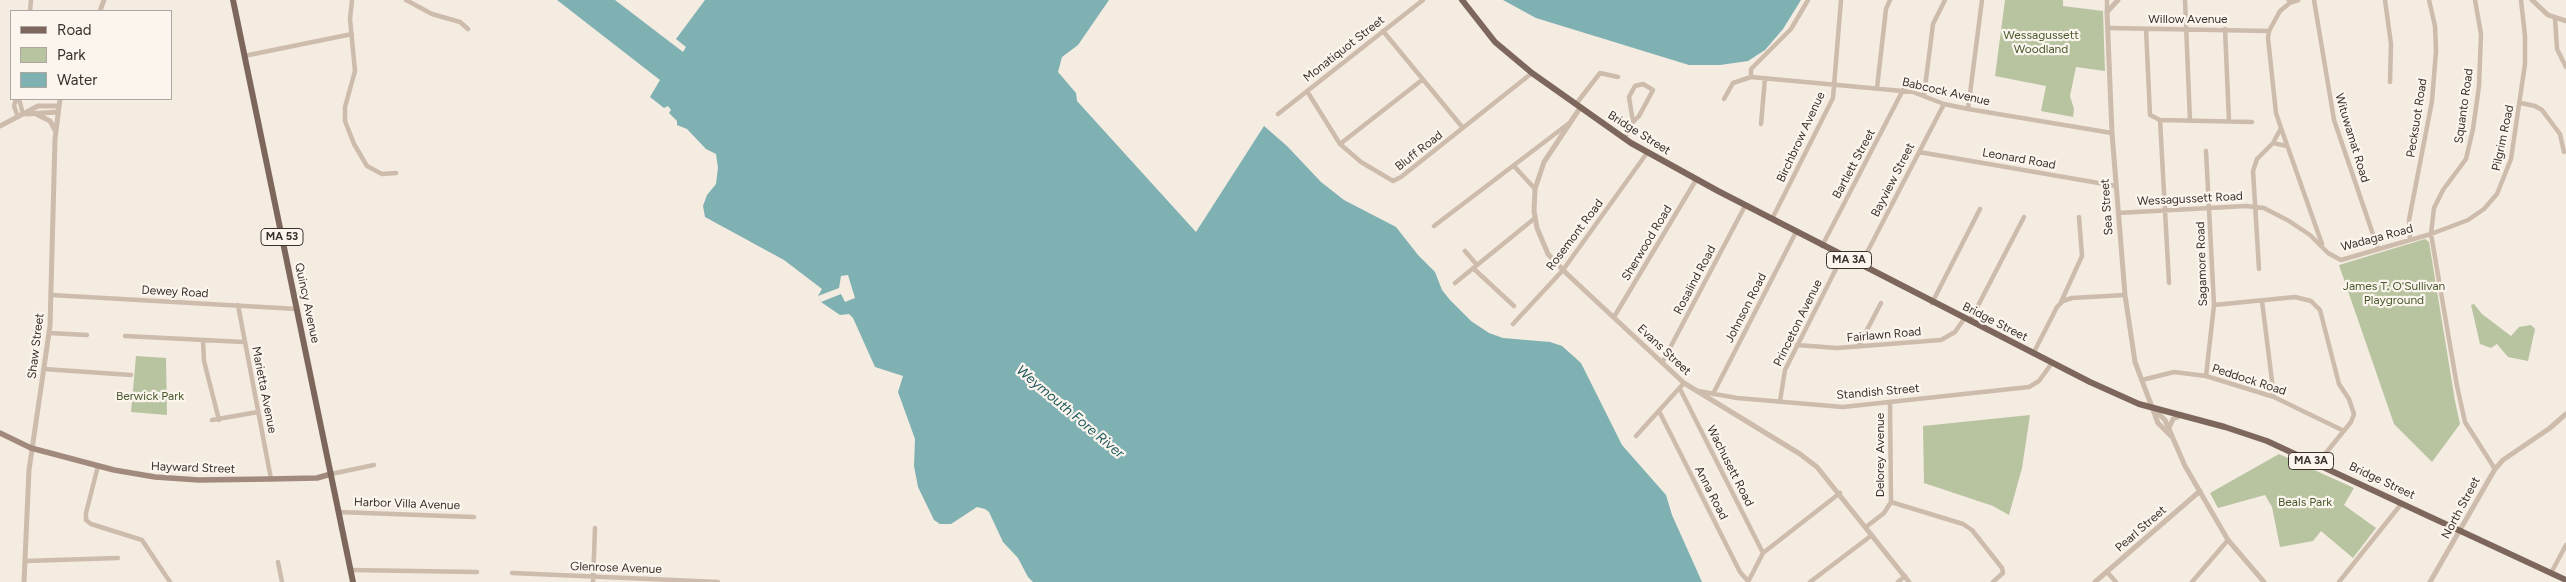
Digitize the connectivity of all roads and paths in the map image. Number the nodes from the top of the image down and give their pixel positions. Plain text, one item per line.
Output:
1 (233, 0) edge
2 (352, 0) edge
3 (406, 0) edge
4 (1423, 0) edge
5 (1462, 0) edge
6 (1808, 0) edge
7 (1841, 0) edge
8 (1890, 0) edge
9 (1944, 0) edge
10 (1982, 0) edge
11 (2107, 0) edge
12 (2118, 0) edge
13 (2185, 0) edge
14 (2298, 0) edge
15 (2314, 0) edge
16 (2385, 0) edge
17 (2429, 0) edge
18 (2475, 0) edge
19 (2521, 0) edge
20 (2532, 0) edge
21 (2290, 1) edge
22 (2107, 12) junction
23 (2555, 18) junction
24 (2566, 21) edge
25 (2108, 28) junction
26 (2225, 28) junction
27 (468, 29) dead end
28 (2146, 29) junction
29 (2185, 29) junction
30 (1383, 31) junction
31 (2268, 31) junction
32 (352, 34) junction
33 (244, 56) junction
34 (2566, 67) edge
35 (1532, 73) junction
36 (1618, 77) dead end
37 (1751, 77) junction
38 (1766, 78) junction
39 (1422, 80) junction
40 (2390, 82) dead end
41 (1833, 85) junction
42 (1877, 88) junction
43 (1903, 90) junction
44 (1307, 91) junction
45 (1924, 95) junction
46 (1724, 99) dead end
47 (17, 100) edge
48 (17, 100) edge
49 (60, 100) edge
50 (2521, 103) junction
51 (1944, 104) junction
52 (59, 106) junction
53 (1578, 106) junction
54 (1968, 109) junction
55 (58, 112) junction
56 (34, 113) junction
57 (24, 114) junction
58 (1278, 114) dead end
59 (18, 117) junction
60 (2160, 120) junction
61 (2190, 121) junction
62 (2229, 121) junction
63 (1632, 122) junction
64 (2252, 122) dead end
65 (1569, 124) junction
66 (1761, 124) dead end
67 (0, 126) edge
68 (1463, 128) junction
69 (2281, 128) junction
70 (56, 133) junction
71 (2112, 133) junction
72 (2563, 136) edge
73 (1624, 138) junction
74 (2273, 143) junction
75 (1340, 144) junction
76 (2287, 146) junction
77 (2206, 151) dead end
78 (1918, 152) junction
79 (2564, 152) dead end
80 (1647, 153) junction
81 (1514, 166) junction
82 (396, 173) dead end
83 (1696, 180) junction
84 (2116, 186) junction
85 (1535, 188) junction
86 (1745, 206) junction
87 (2254, 206) junction
88 (2210, 208) junction
89 (1980, 209) dead end
90 (2163, 209) junction
91 (2118, 213) junction
92 (2024, 217) dead end
93 (2079, 217) dead end
94 (1535, 218) junction
95 (1772, 219) junction
96 (1434, 226) dead end
97 (1796, 232) junction
98 (2431, 234) junction
99 (2410, 240) junction
100 (2322, 245) junction
101 (1822, 246) junction
102 (2378, 249) junction
103 (1465, 251) dead end
104 (1842, 256) junction
105 (1475, 266) junction
106 (1860, 266) junction
107 (2259, 269) dead end
108 (1563, 270) junction
109 (1455, 283) dead end
110 (2169, 283) dead end
111 (51, 295) junction
112 (2125, 295) junction
113 (2262, 301) junction
114 (1881, 303) dead end
115 (1932, 303) junction
116 (2059, 305) junction
117 (2214, 305) junction
118 (238, 306) junction
119 (1514, 306) dead end
120 (297, 309) junction
121 (1614, 317) junction
122 (1967, 320) junction
123 (1512, 324) dead end
124 (49, 333) junction
125 (88, 335) dead end
126 (126, 336) dead end
127 (202, 341) junction
128 (244, 342) junction
129 (1797, 345) junction
130 (1858, 347) junction
131 (2033, 354) junction
132 (1662, 363) junction
133 (2052, 363) junction
134 (44, 369) junction
135 (131, 375) dead end
136 (2206, 376) junction
137 (2142, 380) junction
138 (1684, 383) junction
139 (1680, 389) junction
140 (1696, 390) junction
141 (1713, 394) junction
142 (2274, 397) junction
143 (1780, 401) junction
144 (1890, 402) junction
145 (2154, 408) junction
146 (1659, 411) junction
147 (258, 412) junction
148 (2566, 414) edge
149 (2182, 415) junction
150 (212, 420) dead end
151 (218, 420) junction
152 (2169, 428) junction
153 (2344, 431) junction
154 (0, 433) edge
155 (1636, 436) dead end
156 (2171, 436) junction
157 (31, 448) junction
158 (2317, 464) junction
159 (374, 465) dead end
160 (98, 466) junction
161 (2495, 469) junction
162 (331, 474) junction
163 (271, 479) junction
164 (2200, 491) junction
165 (1840, 493) junction
166 (1891, 502) junction
167 (2402, 502) junction
168 (338, 512) junction
169 (474, 517) dead end
170 (1866, 527) junction
171 (595, 528) dead end
172 (2461, 530) junction
173 (1872, 535) junction
174 (2228, 540) junction
175 (2566, 545) edge
176 (1763, 553) junction
177 (118, 558) dead end
178 (26, 561) junction
179 (278, 562) dead end
180 (350, 570) junction
181 (477, 572) dead end
182 (2107, 572) junction
183 (512, 573) dead end
184 (2552, 573) junction
185 (1905, 576) junction
186 (593, 579) edge
187 (2566, 580) edge
188 (1748, 581) edge
189 (24, 582) edge
190 (170, 582) edge
191 (282, 582) edge
192 (353, 582) edge
193 (718, 582) edge
194 (1810, 582) edge
195 (1898, 582) edge
196 (1909, 582) edge
197 (1993, 582) edge
198 (2095, 582) edge
199 (2116, 582) edge
200 (2192, 582) edge
201 (2264, 582) edge
202 (2339, 582) edge
203 (2430, 582) edge

1 - 33 main road, Quincy Avenue / MA 53
2 - 32 street
3 - 27 street
4 - 30 street, Monatiquot Street
5 - 35 main road, Bridge Street / MA 3A
6 - 37 street
7 - 41 street, Birchbrow Avenue
8 - 42 street
9 - 45 street
10 - 54 street
11 - 22 street, Sea Street
12 - 22 street
13 - 29 street
14 - 21 street
15 - 102 street, Wituwamat Road
16 - 40 street
17 - 99 street, Pecksuot Road
18 - 98 street, Squanto Road
19 - 50 street, Pilgrim Road
20 - 23 street
21 - 31 street
22 - 25 street, Sea Street
23 - 24 street
23 - 34 street
25 - 28 street, Willow Avenue
25 - 71 street, Sea Street
26 - 29 street, Willow Avenue
26 - 31 street, Willow Avenue
26 - 62 street
28 - 29 street, Willow Avenue
28 - 60 street
29 - 61 street
30 - 39 street
30 - 44 street, Monatiquot Street
31 - 69 street
32 - 33 street
32 - 82 street
33 - 120 main road, Quincy Avenue / MA 53
35 - 53 main road, Bridge Street / MA 3A
35 - 68 street, Bluff Road
36 - 53 street
37 - 38 street, Babcock Avenue
37 - 46 street
38 - 41 street, Babcock Avenue
38 - 66 street
39 - 68 street
39 - 75 street
41 - 42 street, Babcock Avenue
41 - 95 street, Birchbrow Avenue
42 - 43 street, Babcock Avenue
43 - 45 street, Babcock Avenue
43 - 101 street, Bartlett Street
44 - 58 street, Monatiquot Street
44 - 75 street, Bluff Road
45 - 51 street, Babcock Avenue
47 - 57 street
48 - 59 street
49 - 52 street, Shaw Street
50 - 72 street
50 - 98 street, Pilgrim Road
51 - 54 street, Babcock Avenue
51 - 78 street, Bayview Street
52 - 55 street, Shaw Street
52 - 57 street
53 - 65 street, Evans Street
53 - 73 main road, Bridge Street / MA 3A
54 - 71 street, Babcock Avenue
55 - 56 street
55 - 70 street, Shaw Street
56 - 57 street
56 - 70 street
57 - 59 street
59 - 67 street
60 - 61 street
60 - 90 street
61 - 62 street
62 - 64 street
63 - 63 street
63 - 73 street
65 - 81 street
65 - 85 street, Evans Street
68 - 75 street, Bluff Road
69 - 74 street, Wessagussett Road
69 - 76 street
70 - 111 street, Shaw Street
71 - 84 street, Sea Street
72 - 79 street
73 - 80 main road, Bridge Street / MA 3A
74 - 76 street
74 - 87 street, Wessagussett Road
76 - 100 street
77 - 88 street, Sagamore Road
78 - 84 street, Leonard Road
78 - 106 street, Bayview Street
80 - 83 main road, Bridge Street / MA 3A
80 - 108 street, Rosemont Road
81 - 85 street
81 - 96 street
83 - 86 main road, Bridge Street / MA 3A
83 - 121 street, Sherwood Road
84 - 91 street, Sea Street
85 - 94 street, Evans Street
86 - 95 main road, Bridge Street / MA 3A
86 - 132 street, Rosalind Road
87 - 88 street, Wessagussett Road
87 - 100 street, Wadaga Road
87 - 107 street
88 - 90 street, Wessagussett Road
88 - 117 street, Sagamore Road
89 - 115 street
90 - 91 street, Wessagussett Road
90 - 110 street
91 - 112 street, Sea Street
92 - 122 street, Fairlawn Road
93 - 116 street
94 - 105 street
94 - 108 street, Evans Street
95 - 97 main road, Bridge Street / MA 3A
97 - 101 main road, Bridge Street / MA 3A
97 - 141 street, Johnson Road
98 - 99 street, Wadaga Road
98 - 161 street
99 - 102 street, Wadaga Road
100 - 102 street, Wadaga Road
101 - 104 main road, Bridge Street / MA 3A
103 - 105 street
104 - 106 main road, Bridge Street / MA 3A
104 - 129 street, Princeton Avenue
105 - 109 street
105 - 119 street
106 - 115 main road, Bridge Street / MA 3A
108 - 121 street, Evans Street
108 - 123 street, Rosemont Road
111 - 118 street, Dewey Road
111 - 124 street, Shaw Street
112 - 116 street
112 - 137 street, Sea Street
113 - 117 street
113 - 142 street
113 - 153 street
114 - 130 street
115 - 122 main road, Bridge Street / MA 3A
116 - 131 street
117 - 136 street, Sagamore Road
118 - 120 street, Dewey Road
118 - 128 street, Marietta Avenue
120 - 162 main road, Quincy Avenue / MA 53
121 - 132 street, Evans Street
122 - 130 street, Fairlawn Road
122 - 131 main road, Bridge Street / MA 3A
124 - 125 street
124 - 134 street, Shaw Street
126 - 127 street
127 - 128 street
127 - 151 street
128 - 147 street, Marietta Avenue
129 - 130 street, Fairlawn Road
129 - 143 street, Princeton Avenue
131 - 133 main road, Bridge Street / MA 3A
132 - 138 street, Evans Street
133 - 144 street, Standish Street
133 - 145 main road, Bridge Street / MA 3A
134 - 135 street
134 - 157 street, Shaw Street
136 - 137 street, Peddock Road
136 - 142 street, Peddock Road
137 - 145 street, Sea Street
138 - 139 street
138 - 140 street, Evans Street
139 - 146 street
139 - 176 street, Wachusett Road
140 - 141 street, Standish Street
140 - 165 street, Evans Street
141 - 143 street, Standish Street
142 - 153 street, Peddock Road
143 - 144 street, Standish Street
144 - 166 street, Delorey Avenue
145 - 149 main road, Bridge Street / MA 3A
145 - 152 street, Sea Street
145 - 156 street, Sea Street
146 - 155 street
146 - 188 street, Anna Road
147 - 151 street
147 - 163 street, Marietta Avenue
148 - 161 street, North Street
149 - 152 street
149 - 158 main road, Bridge Street / MA 3A
150 - 151 street
152 - 156 street, Sea Street
153 - 158 street
154 - 157 main road, Hayward Street
156 - 164 street, Sea Street
157 - 160 main road, Hayward Street
157 - 178 street, Shaw Street
158 - 167 main road, Bridge Street / MA 3A
159 - 162 street
160 - 163 main road, Hayward Street
160 - 190 street
161 - 172 street, North Street
162 - 163 main road, Hayward Street
162 - 168 main road, Quincy Avenue / MA 53
164 - 174 street, Sea Street
164 - 182 street, Pearl Street
165 - 170 street, Evans Street
165 - 176 street
166 - 170 street, Delorey Avenue
166 - 197 street
167 - 172 main road, Bridge Street / MA 3A
167 - 202 street
168 - 169 street, Harbor Villa Avenue
168 - 180 main road, Quincy Avenue / MA 53
170 - 173 street, Evans Street
171 - 186 street
172 - 184 main road, Bridge Street / MA 3A
172 - 203 street, North Street
173 - 185 street, Evans Street
173 - 194 street
174 - 200 street
174 - 201 street, Sea Street
175 - 184 street
176 - 188 street
177 - 178 street
178 - 189 street, Shaw Street
179 - 191 street
180 - 181 street
180 - 192 main road, Quincy Avenue / MA 53
182 - 198 street, Pearl Street
182 - 199 street
183 - 186 street, Glenrose Avenue
184 - 187 main road, Bridge Street / MA 3A
185 - 195 street
185 - 196 street, Evans Street
186 - 193 street, Glenrose Avenue

